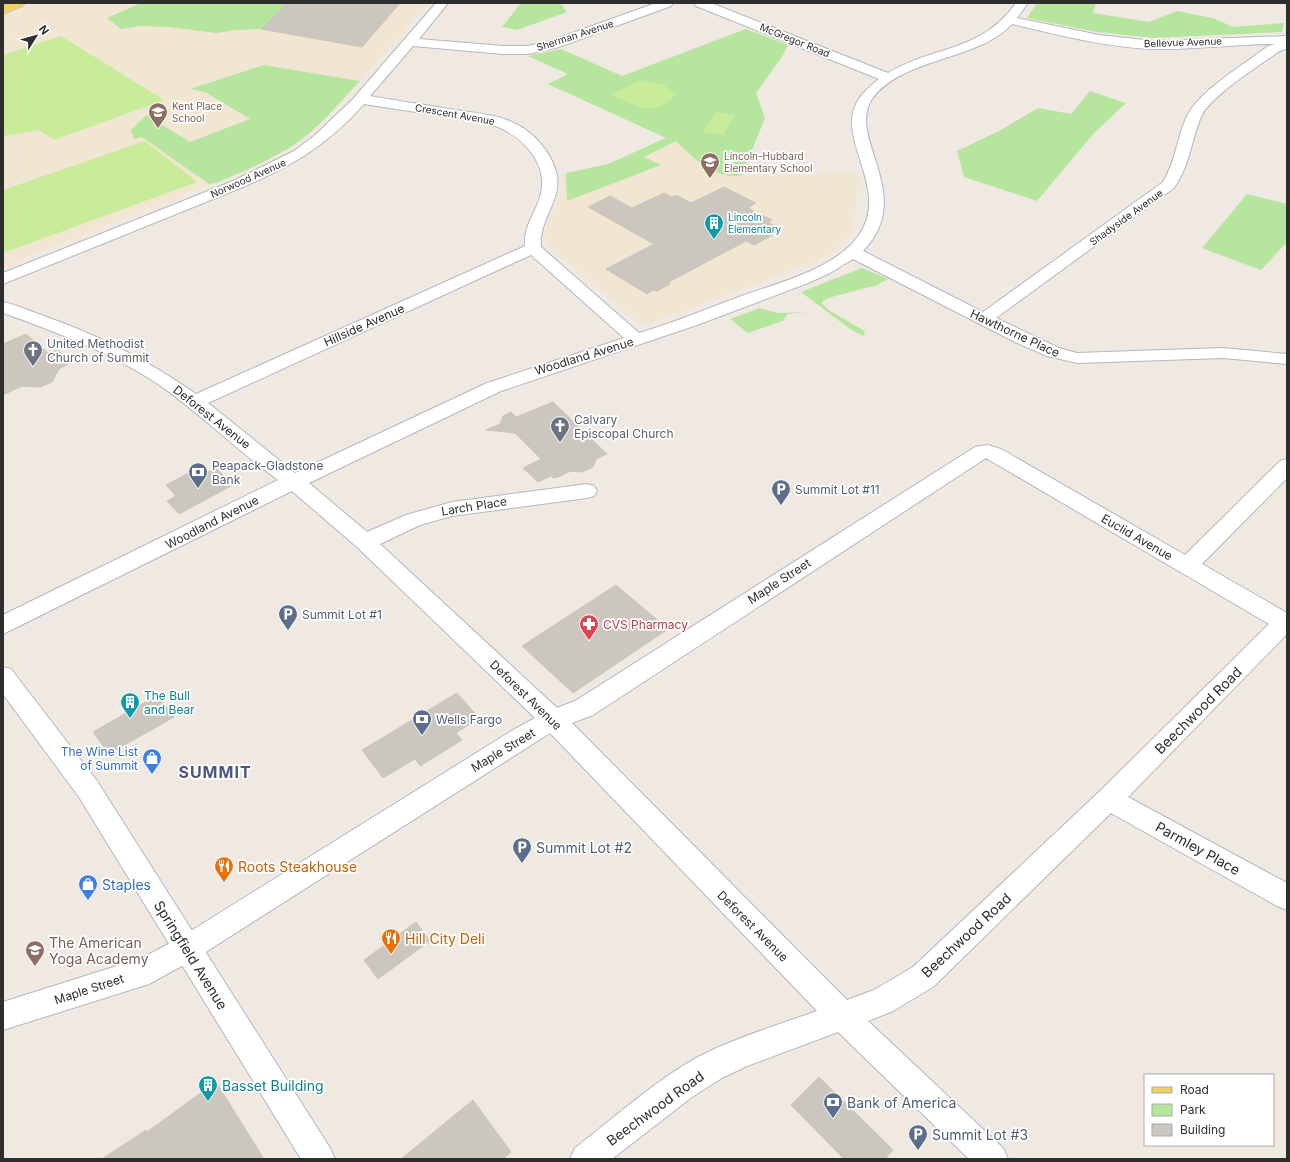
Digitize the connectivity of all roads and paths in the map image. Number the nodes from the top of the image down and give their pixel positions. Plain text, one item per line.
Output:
1 (19, 3) edge
2 (442, 3) edge
3 (667, 3) edge
4 (700, 3) edge
5 (1022, 3) edge
6 (3, 10) edge
7 (1009, 20) junction
8 (1287, 40) edge
9 (409, 42) junction
10 (1287, 44) edge
11 (889, 78) junction
12 (360, 98) junction
13 (533, 248) junction
14 (852, 252) junction
15 (3, 279) edge
16 (3, 307) edge
17 (984, 319) junction
18 (636, 340) junction
19 (1287, 359) edge
20 (195, 402) junction
21 (988, 450) joint
22 (1287, 466) edge
23 (294, 482) junction
24 (587, 491) dead end
25 (366, 542) junction
26 (1187, 566) junction
27 (1285, 624) edge
28 (3, 625) edge
29 (3, 676) edge
30 (553, 720) junction
31 (1109, 799) junction
32 (1287, 896) edge
33 (188, 948) junction
34 (3, 1016) edge
35 (843, 1017) junction
36 (319, 1159) edge
37 (586, 1159) edge
38 (992, 1159) edge

1 - 6 main road
2 - 9 street, Norwood Avenue
3 - 9 street, Sherman Avenue
4 - 11 street, McGregor Road
5 - 7 street, Woodland Avenue
7 - 8 street, Bellevue Avenue
7 - 11 street, Woodland Avenue
9 - 12 street, Norwood Avenue
10 - 17 street, Shadyside Avenue
11 - 14 street, Woodland Avenue
12 - 13 street, Crescent Avenue
12 - 15 street, Norwood Avenue
13 - 18 street
13 - 20 street, Hillside Avenue
14 - 17 street, Hawthorne Place
14 - 18 street, Woodland Avenue
16 - 20 street, Deforest Avenue
17 - 19 street, Hawthorne Place
18 - 23 street, Woodland Avenue
20 - 23 street, Deforest Avenue
21 - 26 street, Euclid Avenue
21 - 30 street, Maple Street
22 - 26 street
23 - 25 street, Deforest Avenue
23 - 28 street, Woodland Avenue
24 - 25 street, Larch Place
25 - 30 street, Deforest Avenue
26 - 27 street, Euclid Avenue
27 - 31 street, Beechwood Road
29 - 33 street, Springfield Avenue
30 - 33 street, Maple Street
30 - 35 street, Deforest Avenue
31 - 32 street, Parmley Place
31 - 35 street, Beechwood Road
33 - 34 street, Maple Street
33 - 36 street, Springfield Avenue
35 - 37 street, Beechwood Road
35 - 38 street, Deforest Avenue

